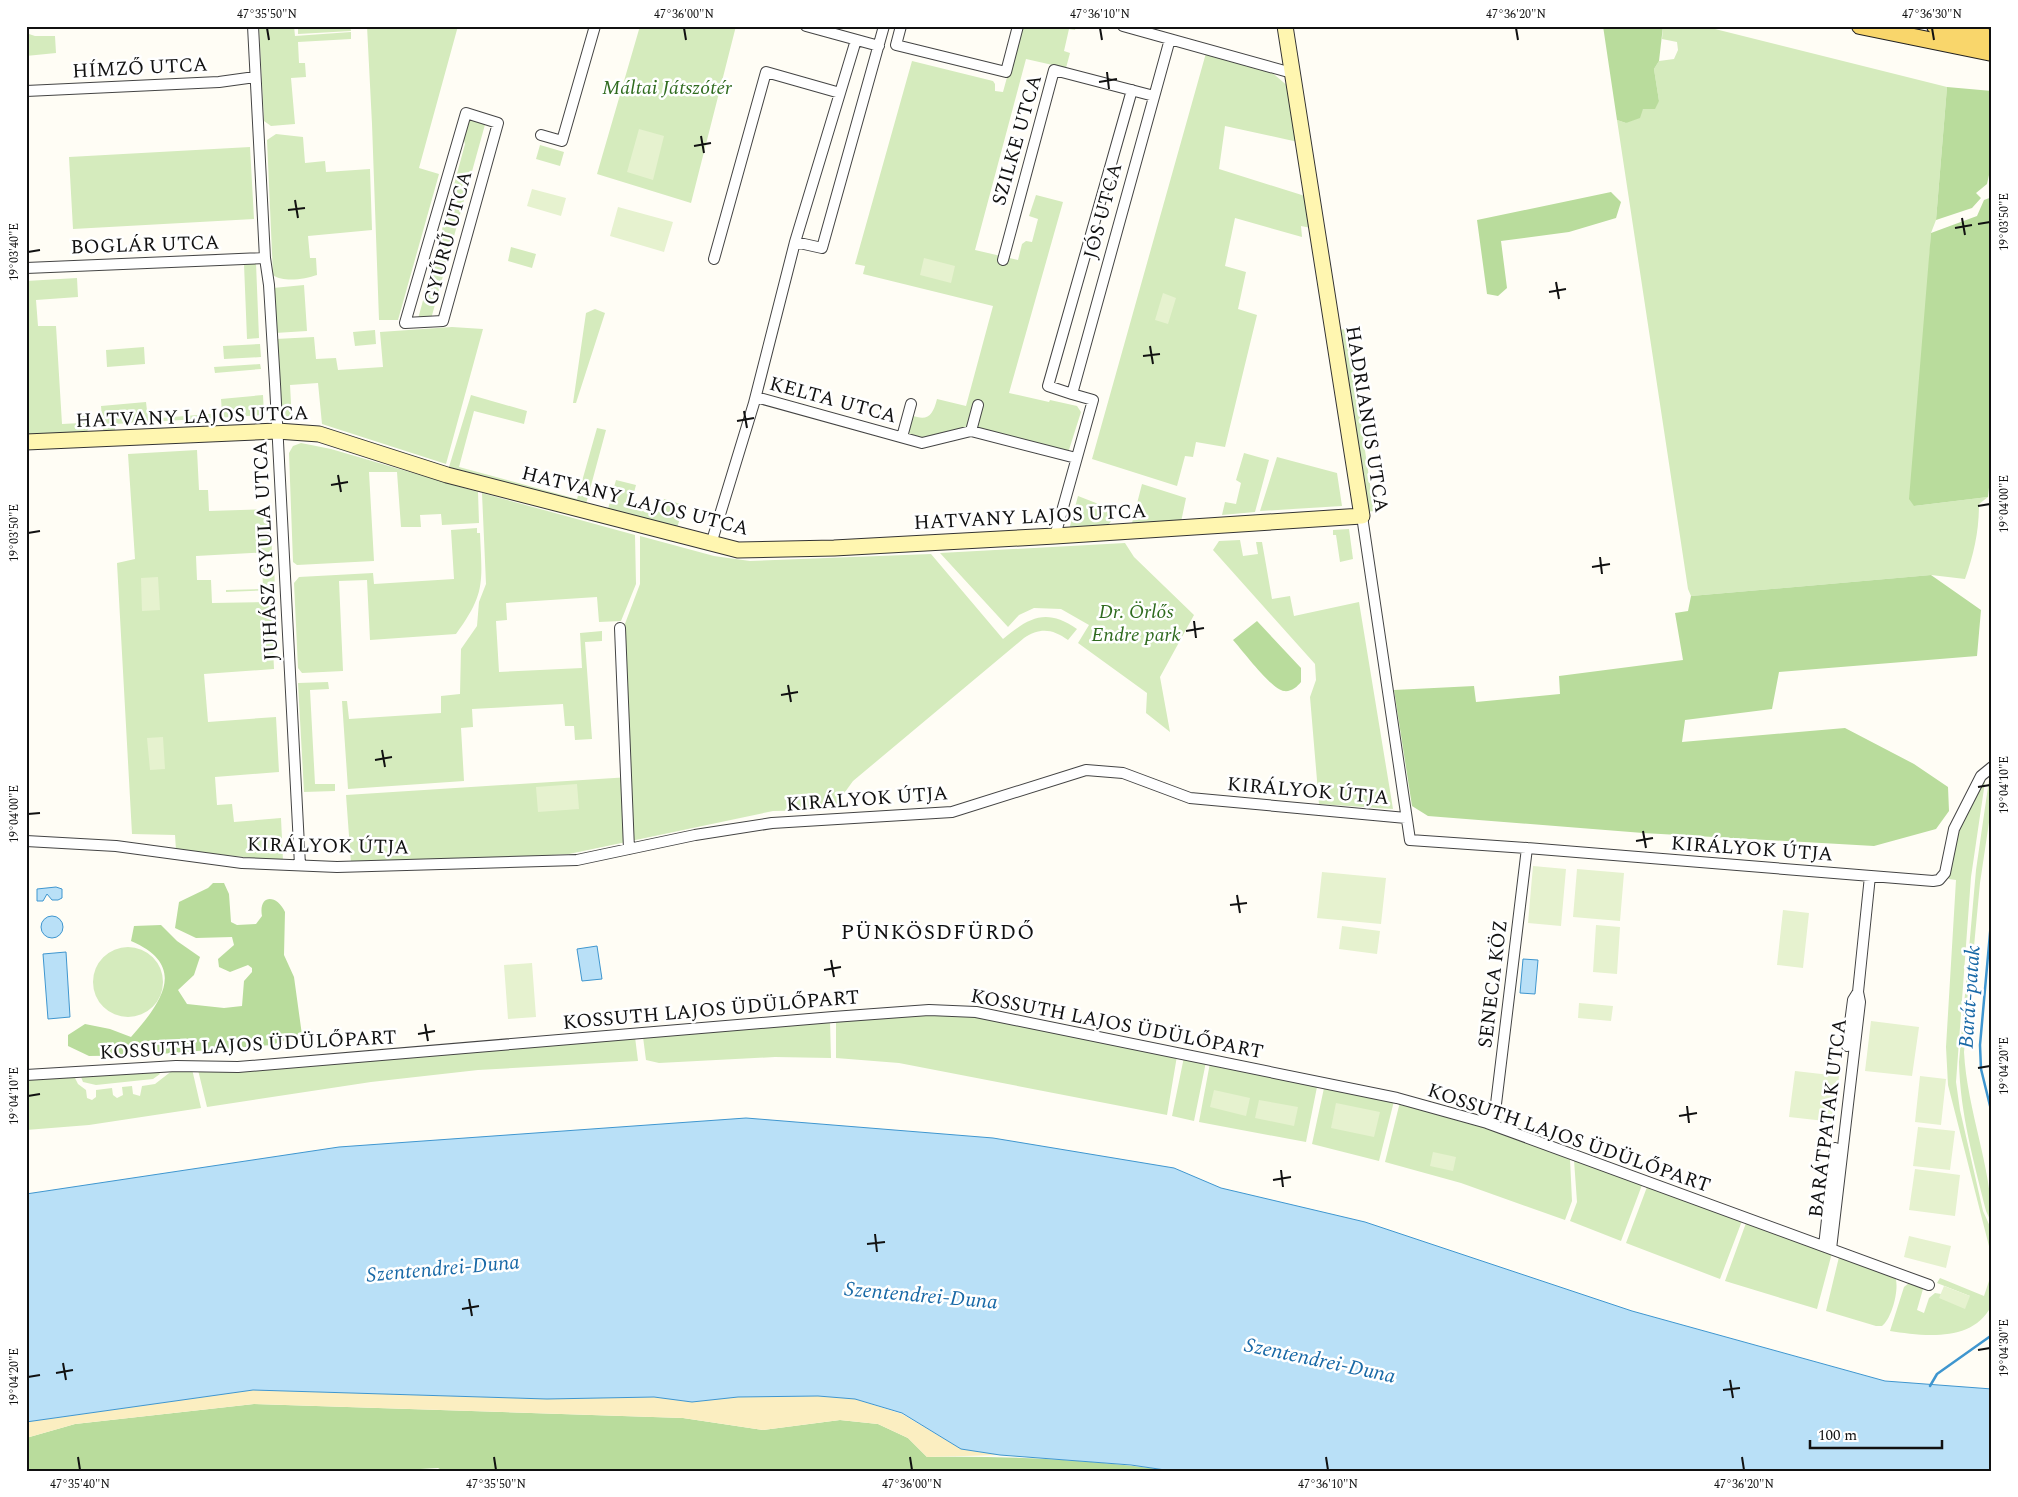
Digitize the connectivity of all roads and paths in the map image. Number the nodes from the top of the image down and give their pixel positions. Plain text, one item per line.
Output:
1 (253, 26) edge
2 (595, 26) edge
3 (806, 26) edge
4 (884, 26) edge
5 (901, 26) edge
6 (1018, 26) edge
7 (1123, 26) edge
8 (1285, 26) edge
9 (1860, 26) edge
10 (1935, 26) edge
11 (1992, 38) edge
12 (1170, 39) junction
13 (856, 40) junction
14 (879, 46) junction
15 (1992, 53) edge
16 (1292, 73) junction
17 (255, 78) junction
18 (1132, 90) junction
19 (26, 91) edge
20 (840, 93) junction
21 (1154, 96) junction
22 (466, 113) joint
23 (541, 135) dead end
24 (796, 242) junction
25 (265, 258) junction
26 (714, 259) dead end
27 (1003, 260) dead end
28 (26, 268) edge
29 (1072, 394) junction
30 (756, 397) junction
31 (911, 404) dead end
32 (978, 405) dead end
33 (277, 431) junction
34 (971, 431) junction
35 (902, 437) junction
36 (26, 442) edge
37 (1076, 458) junction
38 (1362, 516) junction
39 (1055, 536) junction
40 (712, 544) junction
41 (620, 628) dead end
42 (1991, 767) edge
43 (1406, 818) junction
44 (26, 841) edge
45 (1526, 848) junction
46 (629, 849) junction
47 (300, 865) junction
48 (1870, 876) junction
49 (26, 1075) edge
50 (1487, 1123) junction
51 (1827, 1248) junction
52 (1929, 1284) dead end

1 - 17 street, JUHÁSZ GYULA UTCA
2 - 23 street
3 - 13 street
4 - 14 street
5 - 6 street
7 - 12 street
8 - 16 street, HADRIANUS UTCA
9 - 15 main road
10 - 11 main road
12 - 16 street
12 - 21 street, JÓS UTCA
13 - 14 street
13 - 20 street
14 - 24 street
16 - 38 street, HADRIANUS UTCA
17 - 19 street, HÍMZŐ UTCA
17 - 25 street, JUHÁSZ GYULA UTCA
18 - 21 street, SZILKE UTCA
18 - 27 street, SZILKE UTCA
18 - 29 street, JÓS UTCA
20 - 24 street
20 - 26 street
21 - 29 street, JÓS UTCA
22 - 22 street, GYŰRŰ UTCA
24 - 30 street
25 - 28 street, BOGLÁR UTCA
25 - 33 street, JUHÁSZ GYULA UTCA
29 - 37 street, JÓS UTCA
30 - 35 street, KELTA UTCA
30 - 40 street
31 - 35 street, KELTA UTCA
32 - 34 street
33 - 36 street, HATVANY LAJOS UTCA
33 - 40 street, HATVANY LAJOS UTCA
33 - 47 street, JUHÁSZ GYULA UTCA
34 - 35 street, KELTA UTCA
34 - 37 street, KELTA UTCA
37 - 39 street, JÓS UTCA
38 - 39 street, HATVANY LAJOS UTCA
38 - 43 street, HADRIANUS UTCA
39 - 40 street, HATVANY LAJOS UTCA
41 - 46 street
42 - 48 street, KIRÁLYOK ÚTJA
43 - 45 street, KIRÁLYOK ÚTJA
43 - 46 street, KIRÁLYOK ÚTJA
44 - 47 street, KIRÁLYOK ÚTJA
45 - 48 street, KIRÁLYOK ÚTJA
45 - 50 street, SENECA KÖZ
46 - 47 street, KIRÁLYOK ÚTJA
48 - 51 street, BARÁTPATAK UTCA
49 - 50 street, KOSSUTH LAJOS ÜDÜLŐPART
50 - 51 street, KOSSUTH LAJOS ÜDÜLŐPART
51 - 52 street, KOSSUTH LAJOS ÜDÜLŐPART

